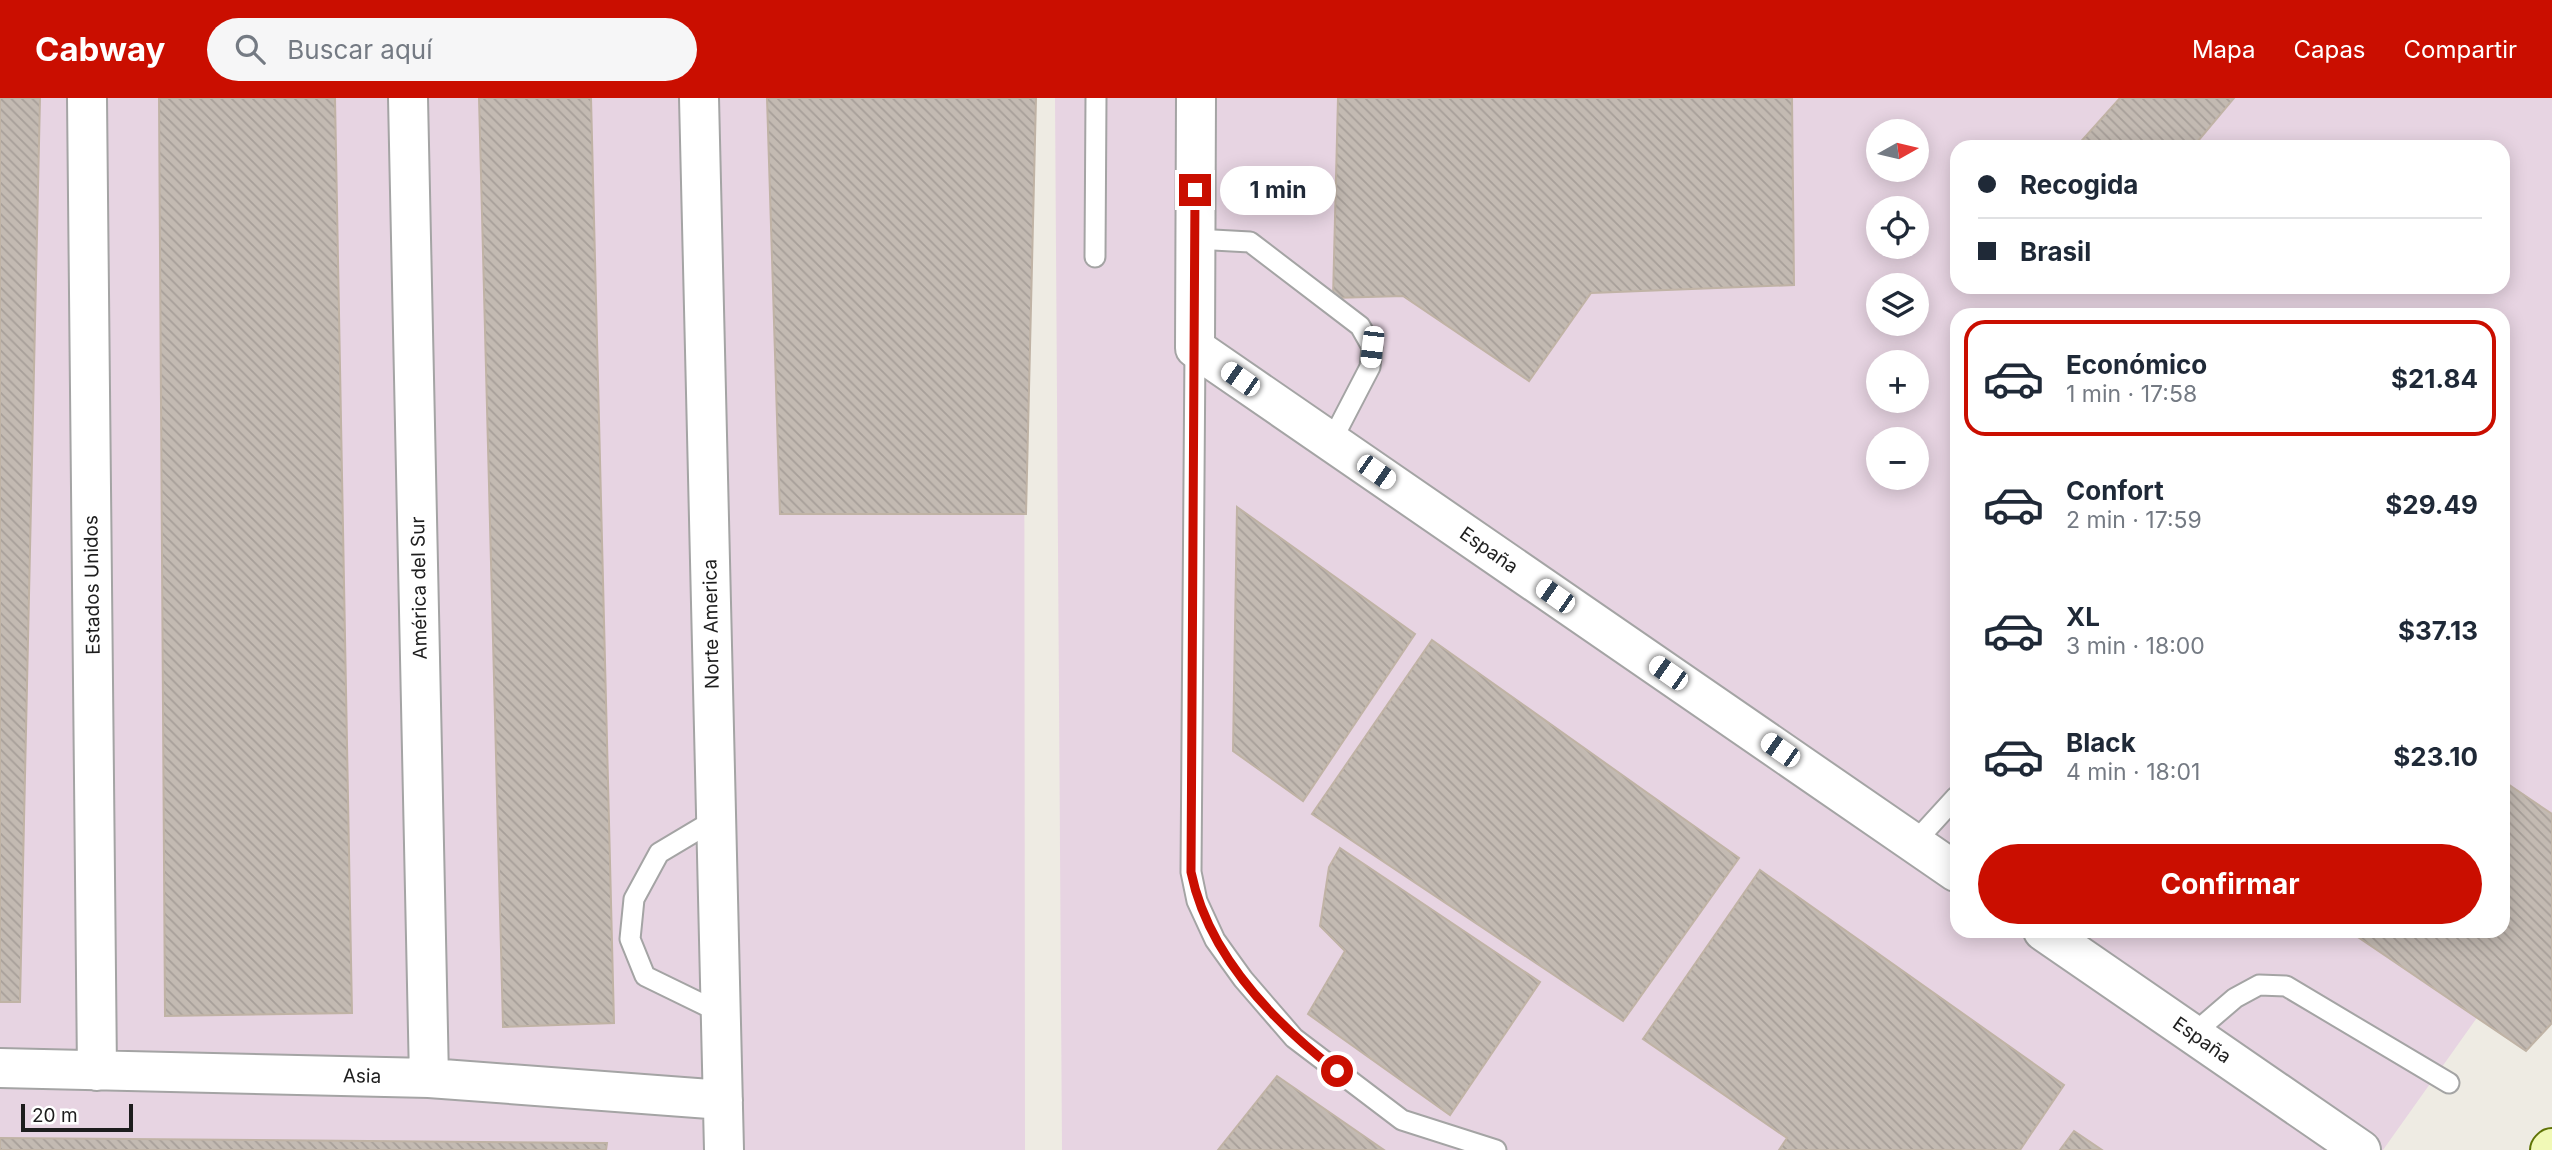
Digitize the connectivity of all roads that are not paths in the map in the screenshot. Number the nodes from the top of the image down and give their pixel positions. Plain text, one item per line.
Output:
1 (87, 98) edge
2 (408, 98) edge
3 (699, 98) edge
4 (1096, 98) edge
5 (1196, 98) edge
6 (1195, 239) junction
7 (1095, 257) dead end
8 (1195, 348) junction
9 (1331, 442) junction
10 (1950, 804) edge
11 (716, 819) junction
12 (1914, 843) junction
13 (1950, 868) edge
14 (2053, 938) edge
15 (721, 1013) junction
16 (2193, 1034) junction
17 (0, 1068) edge
18 (97, 1071) junction
19 (429, 1078) junction
20 (2449, 1083) dead end
21 (723, 1100) junction
22 (724, 1150) edge
23 (1496, 1150) edge
24 (2361, 1150) edge

1 - 18 street, Estados Unidos
2 - 19 street, América del Sur
3 - 11 street, Norte America
4 - 7 lane
5 - 6 street
6 - 8 street
6 - 9 lane
8 - 9 street, España
8 - 23 lane
9 - 12 street, España
10 - 12 lane
11 - 15 street, Norte America
11 - 15 lane
12 - 13 street, España
14 - 16 street, España
15 - 21 street, Norte America
16 - 20 lane
16 - 24 street, España
17 - 18 street, Asia
18 - 19 street, Asia
19 - 21 street, Asia
21 - 22 street, Norte America

